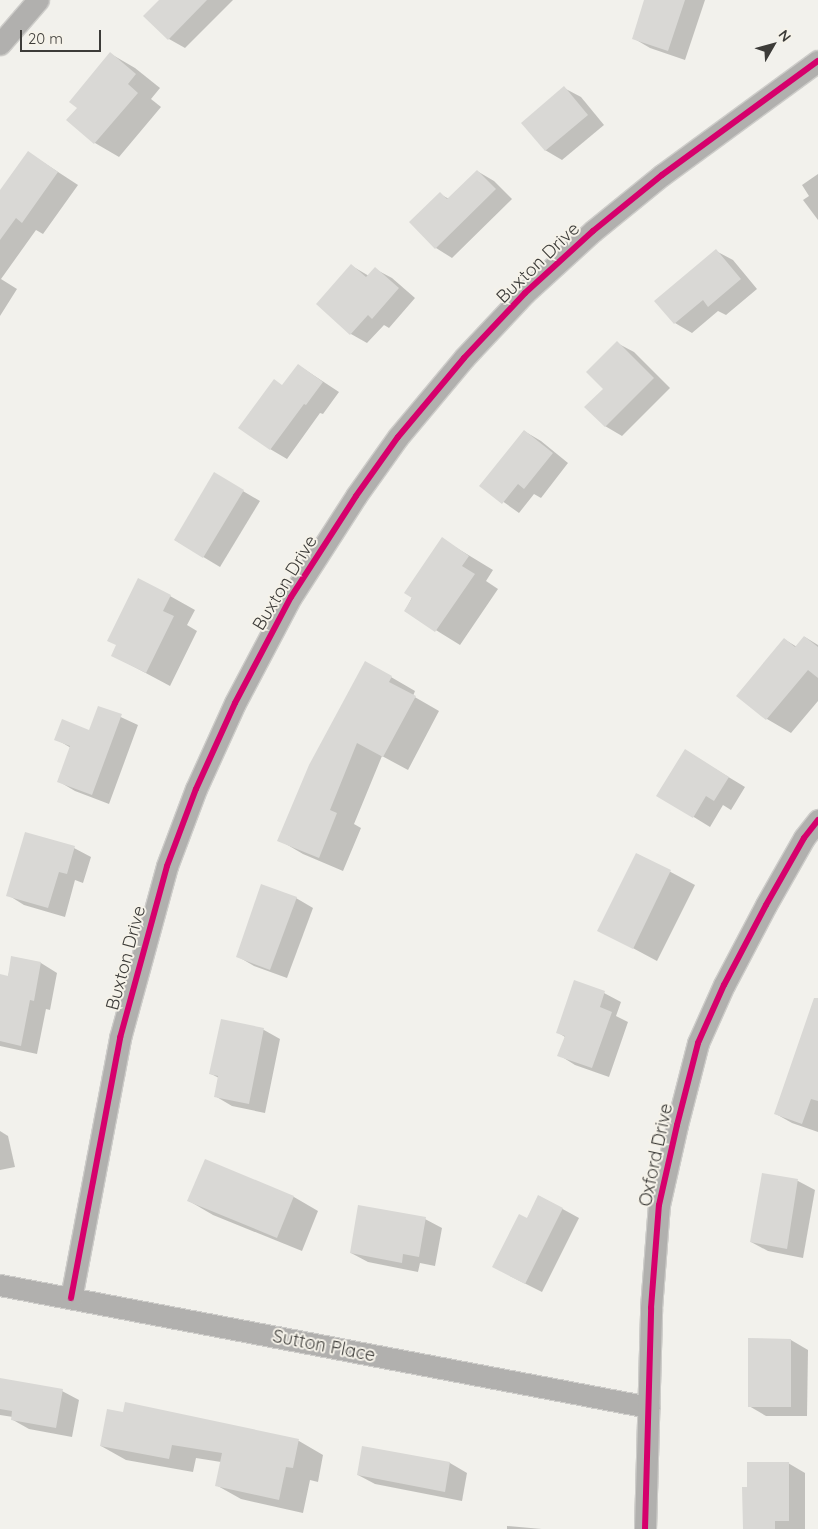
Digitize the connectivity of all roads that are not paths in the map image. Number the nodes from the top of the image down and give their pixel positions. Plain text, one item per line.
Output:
1 (38, 0) edge
2 (0, 44) edge
3 (818, 62) edge
4 (818, 820) edge
5 (0, 1286) edge
6 (70, 1298) junction
7 (649, 1407) junction
8 (645, 1529) edge

1 - 2 street
3 - 6 street, Buxton Drive
4 - 7 street, Oxford Drive
5 - 6 street, Sutton Place
6 - 7 street, Sutton Place
7 - 8 street, Oxford Drive

